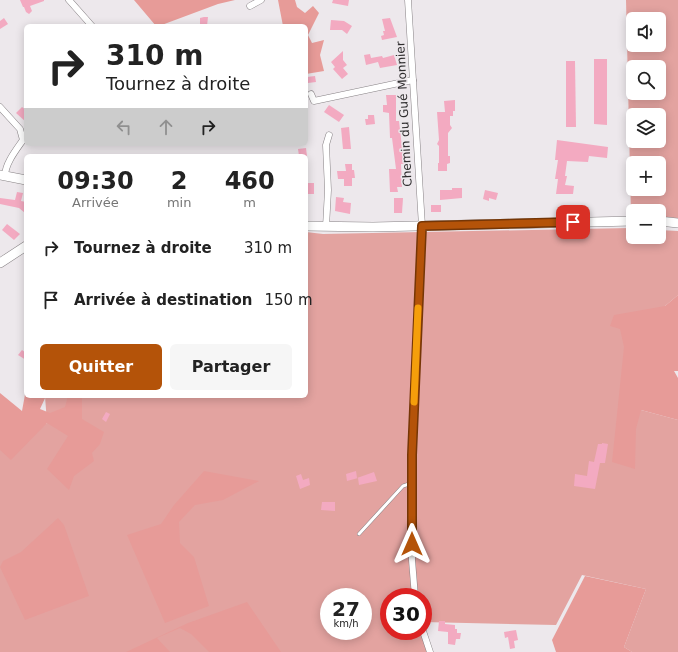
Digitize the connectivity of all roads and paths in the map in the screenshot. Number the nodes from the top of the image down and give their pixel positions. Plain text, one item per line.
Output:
1 (69, 0) edge
2 (260, 0) edge
3 (408, 0) edge
4 (250, 6) dead end
5 (90, 24) edge
6 (413, 80) junction
7 (311, 94) dead end
8 (0, 107) edge
9 (329, 135) dead end
10 (2, 176) edge
11 (24, 180) edge
12 (626, 221) edge
13 (666, 222) edge
14 (678, 223) edge
15 (308, 226) edge
16 (422, 226) junction
17 (326, 227) junction
18 (24, 247) edge
19 (0, 263) edge
20 (412, 483) junction
21 (359, 534) dead end
22 (414, 588) edge
23 (426, 640) edge
24 (430, 652) edge

1 - 5 street
2 - 4 street
3 - 6 street, Chemin du Gué Monnier
6 - 7 street
6 - 16 street, Chemin du Gué Monnier
8 - 10 street
9 - 17 street
10 - 11 street
12 - 16 street
13 - 14 street
15 - 17 street
16 - 17 street
16 - 20 street, Chemin du Gué Monnier
18 - 19 street
20 - 21 lane
20 - 22 street, Chemin du Gué Monnier
23 - 24 street

